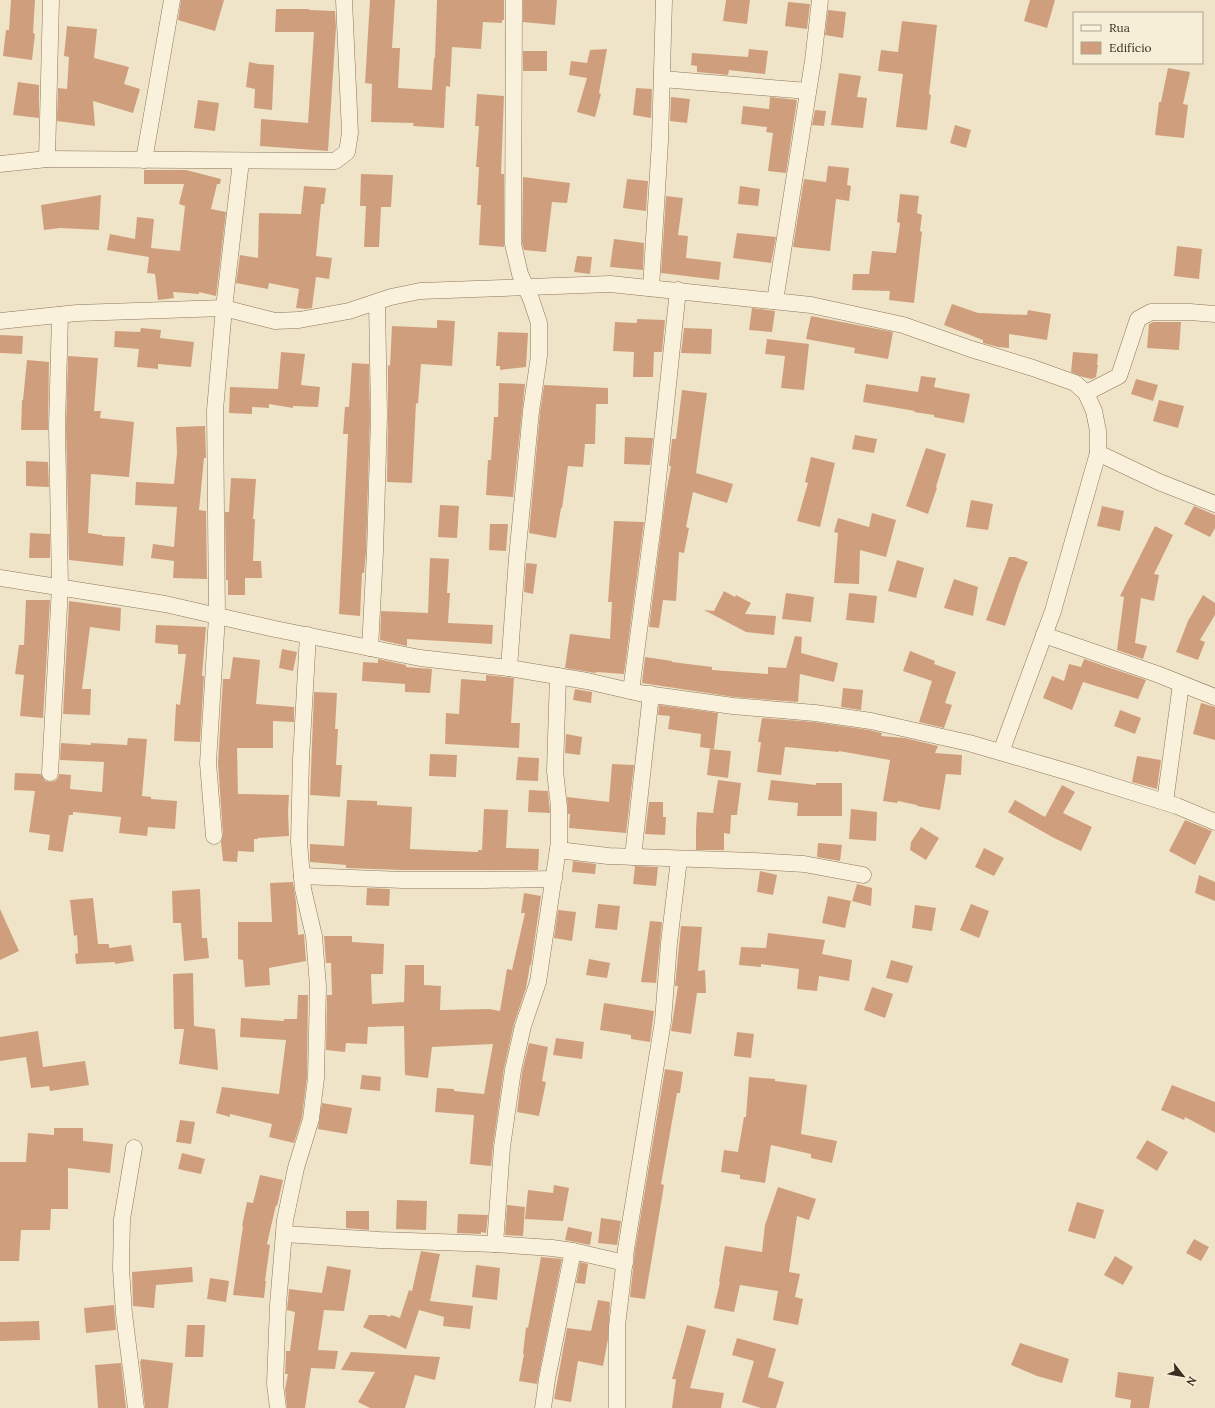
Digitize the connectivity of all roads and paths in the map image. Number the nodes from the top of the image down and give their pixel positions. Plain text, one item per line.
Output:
1 (51, 0) edge
2 (172, 0) edge
3 (344, 0) edge
4 (514, 0) edge
5 (664, 0) edge
6 (820, 0) edge
7 (662, 79) junction
8 (808, 91) junction
9 (47, 159) junction
10 (144, 160) junction
11 (241, 161) junction
12 (0, 164) edge
13 (525, 286) junction
14 (651, 288) junction
15 (678, 290) junction
16 (775, 301) junction
17 (377, 302) junction
18 (224, 308) junction
19 (1215, 314) edge
20 (60, 315) junction
21 (0, 321) edge
22 (1086, 393) junction
23 (1098, 453) junction
24 (1215, 504) edge
25 (0, 578) edge
26 (60, 588) junction
27 (217, 616) junction
28 (308, 635) junction
29 (1044, 635) junction
30 (370, 648) junction
31 (509, 668) junction
32 (558, 676) junction
33 (1181, 684) junction
34 (631, 691) junction
35 (651, 694) junction
36 (1215, 697) edge
37 (1001, 752) junction
38 (50, 773) dead end
39 (1165, 802) junction
40 (1215, 822) edge
41 (214, 836) dead end
42 (558, 850) junction
43 (633, 857) junction
44 (679, 859) junction
45 (863, 875) dead end
46 (302, 876) junction
47 (554, 879) junction
48 (134, 1148) dead end
49 (284, 1234) junction
50 (495, 1244) junction
51 (573, 1251) junction
52 (625, 1263) junction
53 (136, 1408) edge
54 (278, 1408) edge
55 (543, 1408) edge
56 (617, 1408) edge

1 - 9 street
2 - 10 street
3 - 11 street
4 - 13 street
5 - 7 street
6 - 8 street
7 - 8 street
7 - 14 street
8 - 16 street
9 - 10 street
9 - 12 street
10 - 11 street
11 - 18 street
13 - 14 street
13 - 17 street
13 - 31 street
14 - 15 street
15 - 16 street
15 - 34 street
16 - 22 street
17 - 18 street
17 - 30 street
18 - 20 street
18 - 27 street
19 - 22 street
20 - 21 street
20 - 26 street
22 - 23 street
23 - 24 street
23 - 29 street
25 - 26 street
26 - 27 street
26 - 38 street
27 - 28 street
27 - 41 street
28 - 30 street
28 - 46 street
29 - 33 street
29 - 37 street
30 - 31 street
31 - 32 street
32 - 34 street
32 - 42 street
33 - 36 street
33 - 39 street
34 - 35 street
35 - 37 street
35 - 43 street
37 - 39 street
39 - 40 street
42 - 43 street
42 - 47 street
43 - 44 street
44 - 45 street
44 - 52 street
46 - 47 street
46 - 49 street
47 - 50 street
48 - 53 street
49 - 50 street
49 - 54 street
50 - 51 street
51 - 52 street
51 - 55 street
52 - 56 street

